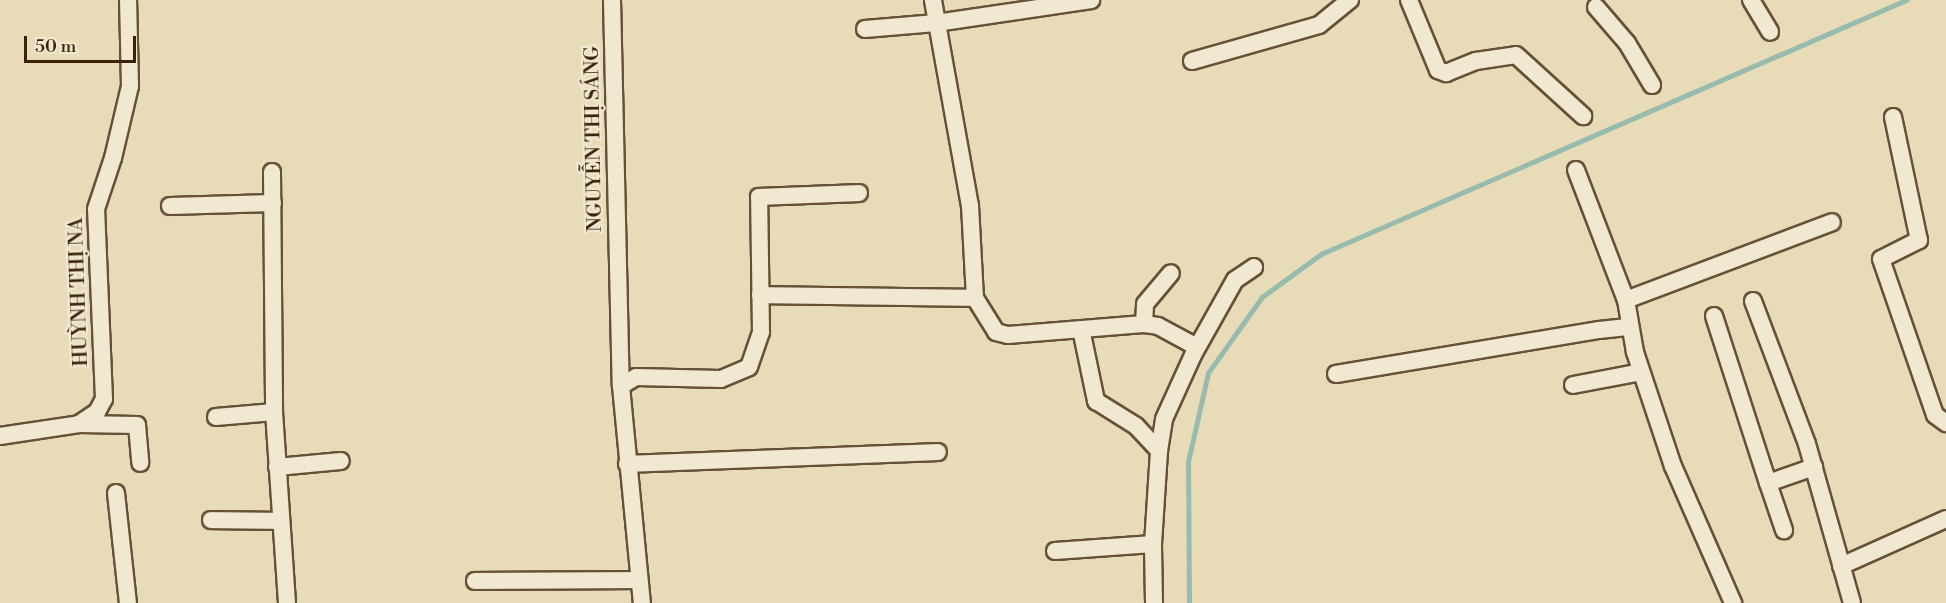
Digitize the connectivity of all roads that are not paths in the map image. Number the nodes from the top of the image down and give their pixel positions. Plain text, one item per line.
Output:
1 (128, 0) edge
2 (612, 0) edge
3 (933, 0) edge
4 (1091, 0) edge
5 (1350, 0) edge
6 (1409, 0) edge
7 (1752, 0) edge
8 (1596, 7) dead end
9 (936, 23) junction
10 (865, 29) dead end
11 (1770, 32) dead end
12 (1192, 61) dead end
13 (1652, 85) dead end
14 (1583, 116) dead end
15 (1893, 117) dead end
16 (1576, 170) dead end
17 (272, 172) dead end
18 (860, 193) dead end
19 (273, 203) junction
20 (170, 206) dead end
21 (1832, 222) dead end
22 (1254, 267) dead end
23 (1171, 273) dead end
24 (760, 295) junction
25 (975, 298) junction
26 (1626, 300) junction
27 (1753, 301) dead end
28 (1714, 316) dead end
29 (1144, 324) junction
30 (1630, 327) junction
31 (1081, 329) junction
32 (1197, 347) junction
33 (1641, 372) junction
34 (1336, 374) dead end
35 (1573, 385) dead end
36 (621, 386) junction
37 (274, 412) junction
38 (216, 417) dead end
39 (1946, 423) edge
40 (79, 424) junction
41 (0, 436) edge
42 (1159, 451) junction
43 (938, 452) dead end
44 (341, 461) dead end
45 (140, 463) dead end
46 (627, 464) junction
47 (277, 466) junction
48 (1814, 467) junction
49 (1768, 483) junction
50 (116, 493) dead end
51 (1946, 519) edge
52 (211, 520) dead end
53 (280, 521) junction
54 (1784, 530) dead end
55 (1153, 544) junction
56 (1055, 551) dead end
57 (1841, 566) junction
58 (639, 580) junction
59 (475, 581) dead end
60 (128, 603) edge
61 (287, 603) edge
62 (642, 603) edge
63 (1154, 603) edge
64 (1733, 603) edge
65 (1852, 603) edge

1 - 40 street, HUỲNH THỊ NA
2 - 36 street, NGUYỄN THỊ SÁNG
3 - 9 street
4 - 9 street
5 - 12 street
6 - 14 street
7 - 11 street
8 - 13 street
9 - 10 street
9 - 25 street
15 - 39 street
16 - 26 street
17 - 19 street
18 - 24 street
19 - 20 street
19 - 37 street
21 - 26 street
22 - 32 street
23 - 29 street
24 - 25 street
24 - 36 street
25 - 31 street
26 - 30 street
27 - 48 street
28 - 49 street
29 - 31 street
29 - 32 street
30 - 33 street
30 - 34 street
31 - 42 street
32 - 42 street
33 - 35 street
33 - 64 street
36 - 46 street, NGUYỄN THỊ SÁNG
37 - 38 street
37 - 47 street
40 - 41 street
40 - 45 street
42 - 55 street
43 - 46 street
44 - 47 street
46 - 58 street, NGUYỄN THỊ SÁNG
47 - 53 street
48 - 49 street
48 - 57 street
49 - 54 street
50 - 60 street
51 - 57 street
52 - 53 street
53 - 61 street
55 - 56 street
55 - 63 street
57 - 65 street
58 - 59 street
58 - 62 street, NGUYỄN THỊ SÁNG

